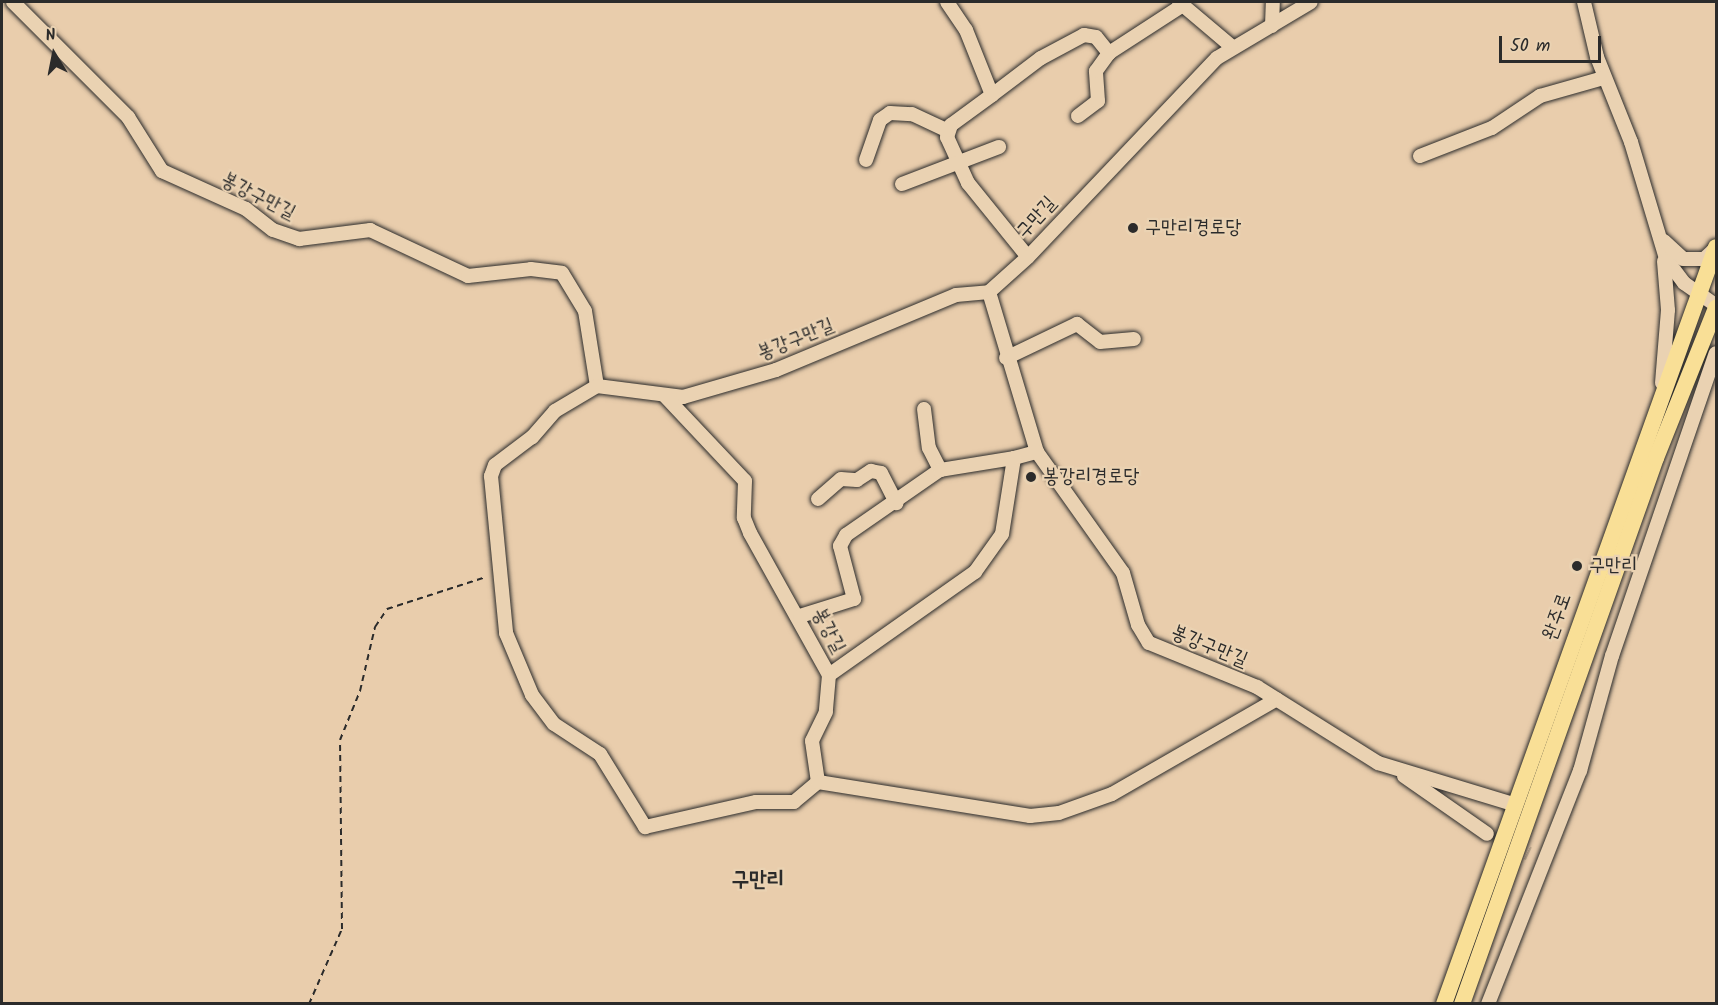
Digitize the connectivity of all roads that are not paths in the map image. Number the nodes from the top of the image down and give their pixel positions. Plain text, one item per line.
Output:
1 (13, 2) edge
2 (947, 2) edge
3 (1273, 2) edge
4 (1311, 2) edge
5 (1584, 2) edge
6 (1181, 3) edge
7 (1272, 26) junction
8 (1231, 46) junction
9 (1109, 53) junction
10 (1604, 78) junction
11 (992, 95) junction
12 (1078, 116) dead end
13 (946, 130) junction
14 (999, 147) dead end
15 (1420, 156) dead end
16 (866, 160) dead end
17 (956, 161) junction
18 (902, 184) dead end
19 (1661, 238) junction
20 (1716, 248) edge
21 (1028, 257) junction
22 (989, 292) junction
23 (1699, 295) junction
24 (1716, 306) edge
25 (1134, 339) dead end
26 (1710, 343) edge
27 (1716, 353) edge
28 (1006, 358) junction
29 (597, 386) junction
30 (664, 396) junction
31 (1658, 403) junction
32 (924, 409) dead end
33 (1037, 452) junction
34 (1014, 458) junction
35 (940, 470) junction
36 (818, 499) dead end
37 (896, 503) junction
38 (800, 616) junction
39 (829, 675) junction
40 (1277, 699) junction
41 (1401, 772) junction
42 (818, 782) junction
43 (1513, 804) junction
44 (1487, 834) dead end
45 (1444, 1004) edge
46 (1462, 1004) edge
47 (1488, 1004) edge

1 - 29 street, 봉강구만길
2 - 11 street
3 - 7 street
4 - 7 street, 구만길
5 - 10 street
6 - 8 street
6 - 9 street
7 - 8 street, 구만길
8 - 21 street, 구만길
9 - 11 street
9 - 12 street
10 - 15 street
10 - 19 street
11 - 13 street
13 - 16 street
13 - 17 street, 구만길
14 - 17 street
17 - 18 street
17 - 21 street, 구만길
19 - 20 street
19 - 23 street
19 - 31 street
20 - 23 main road, 완주로
21 - 22 street
22 - 28 street, 봉강구만길
22 - 30 street, 봉강구만길
23 - 24 street
23 - 31 main road, 완주로
24 - 26 main road, 완주로
25 - 28 street
26 - 46 main road, 완주로
27 - 47 street
28 - 33 street, 봉강구만길
29 - 30 street, 봉강구만길
29 - 42 street
30 - 38 street, 봉강길
31 - 43 main road, 완주로
32 - 35 street
33 - 34 street
33 - 40 street, 봉강구만길
34 - 35 street
34 - 39 street, 봉강길
35 - 37 street
36 - 37 street
37 - 38 street
38 - 39 street, 봉강길
39 - 42 street
40 - 41 street, 봉강구만길
40 - 42 street
41 - 43 street, 봉강구만길
41 - 44 street
43 - 45 main road, 완주로

